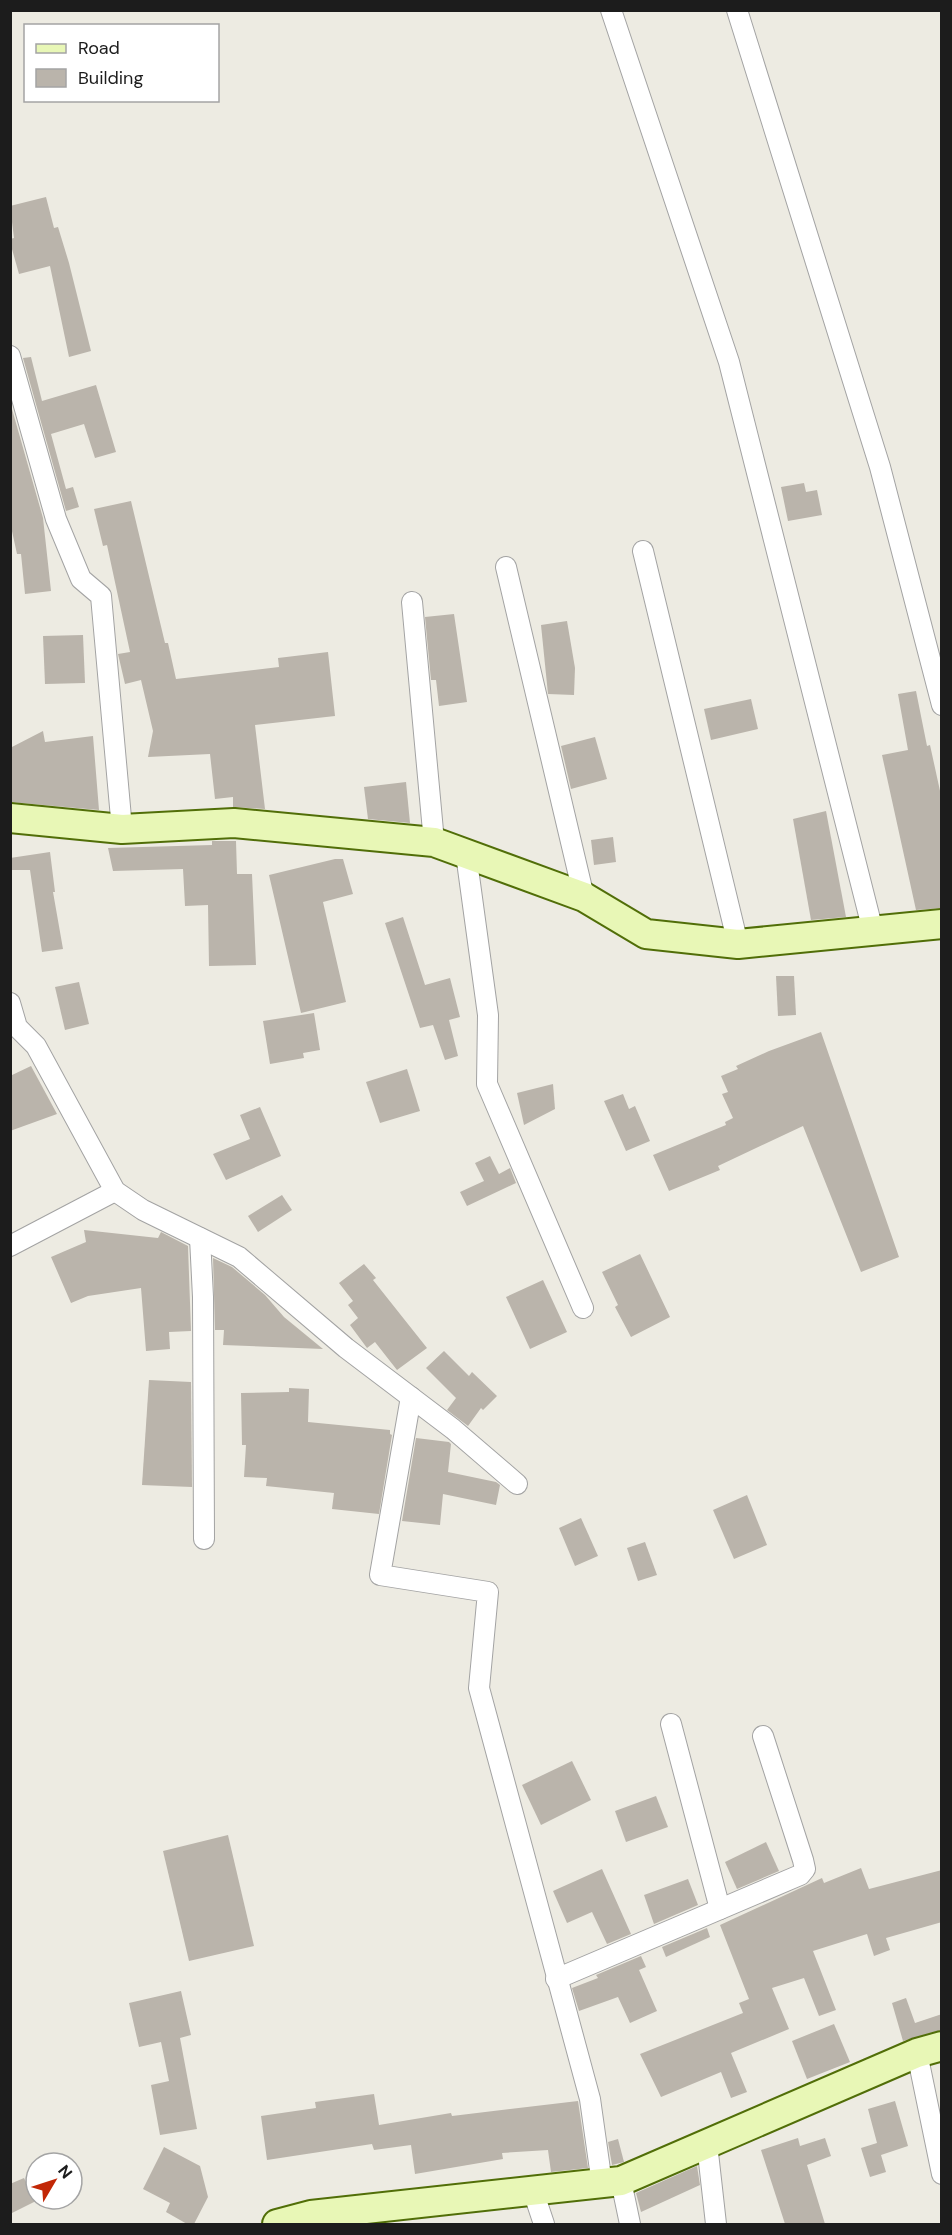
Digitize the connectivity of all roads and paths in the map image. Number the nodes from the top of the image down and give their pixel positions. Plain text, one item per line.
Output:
1 (611, 10) edge
2 (737, 10) edge
3 (10, 356) edge
4 (643, 551) dead end
5 (506, 567) dead end
6 (412, 602) dead end
7 (942, 705) edge
8 (10, 818) edge
9 (122, 829) junction
10 (434, 842) junction
11 (466, 854) junction
12 (584, 897) junction
13 (942, 924) edge
14 (873, 931) junction
15 (738, 944) junction
16 (10, 1003) edge
17 (115, 1191) junction
18 (200, 1238) junction
19 (10, 1246) edge
20 (583, 1308) dead end
21 (411, 1397) junction
22 (517, 1484) dead end
23 (204, 1539) dead end
24 (671, 1724) dead end
25 (763, 1736) dead end
26 (720, 1909) junction
27 (556, 1979) junction
28 (929, 2050) edge
29 (707, 2144) junction
30 (942, 2174) edge
31 (611, 2183) junction
32 (533, 2191) junction
33 (277, 2224) edge
34 (544, 2224) edge
35 (630, 2224) edge
36 (716, 2224) edge

1 - 14 street
2 - 7 street
3 - 9 street
4 - 15 street
5 - 12 street
6 - 10 street
8 - 9 street
9 - 10 street
10 - 11 street
11 - 12 street
11 - 20 street
12 - 15 street
13 - 14 street
14 - 15 street
16 - 17 street
17 - 18 street
17 - 19 street
18 - 21 street
18 - 23 street
21 - 22 street
21 - 27 street
24 - 26 street
25 - 26 street
26 - 27 street
27 - 31 street
28 - 29 street
28 - 30 street
29 - 31 street
29 - 36 street
31 - 32 street
31 - 35 street
32 - 33 street
32 - 34 street

